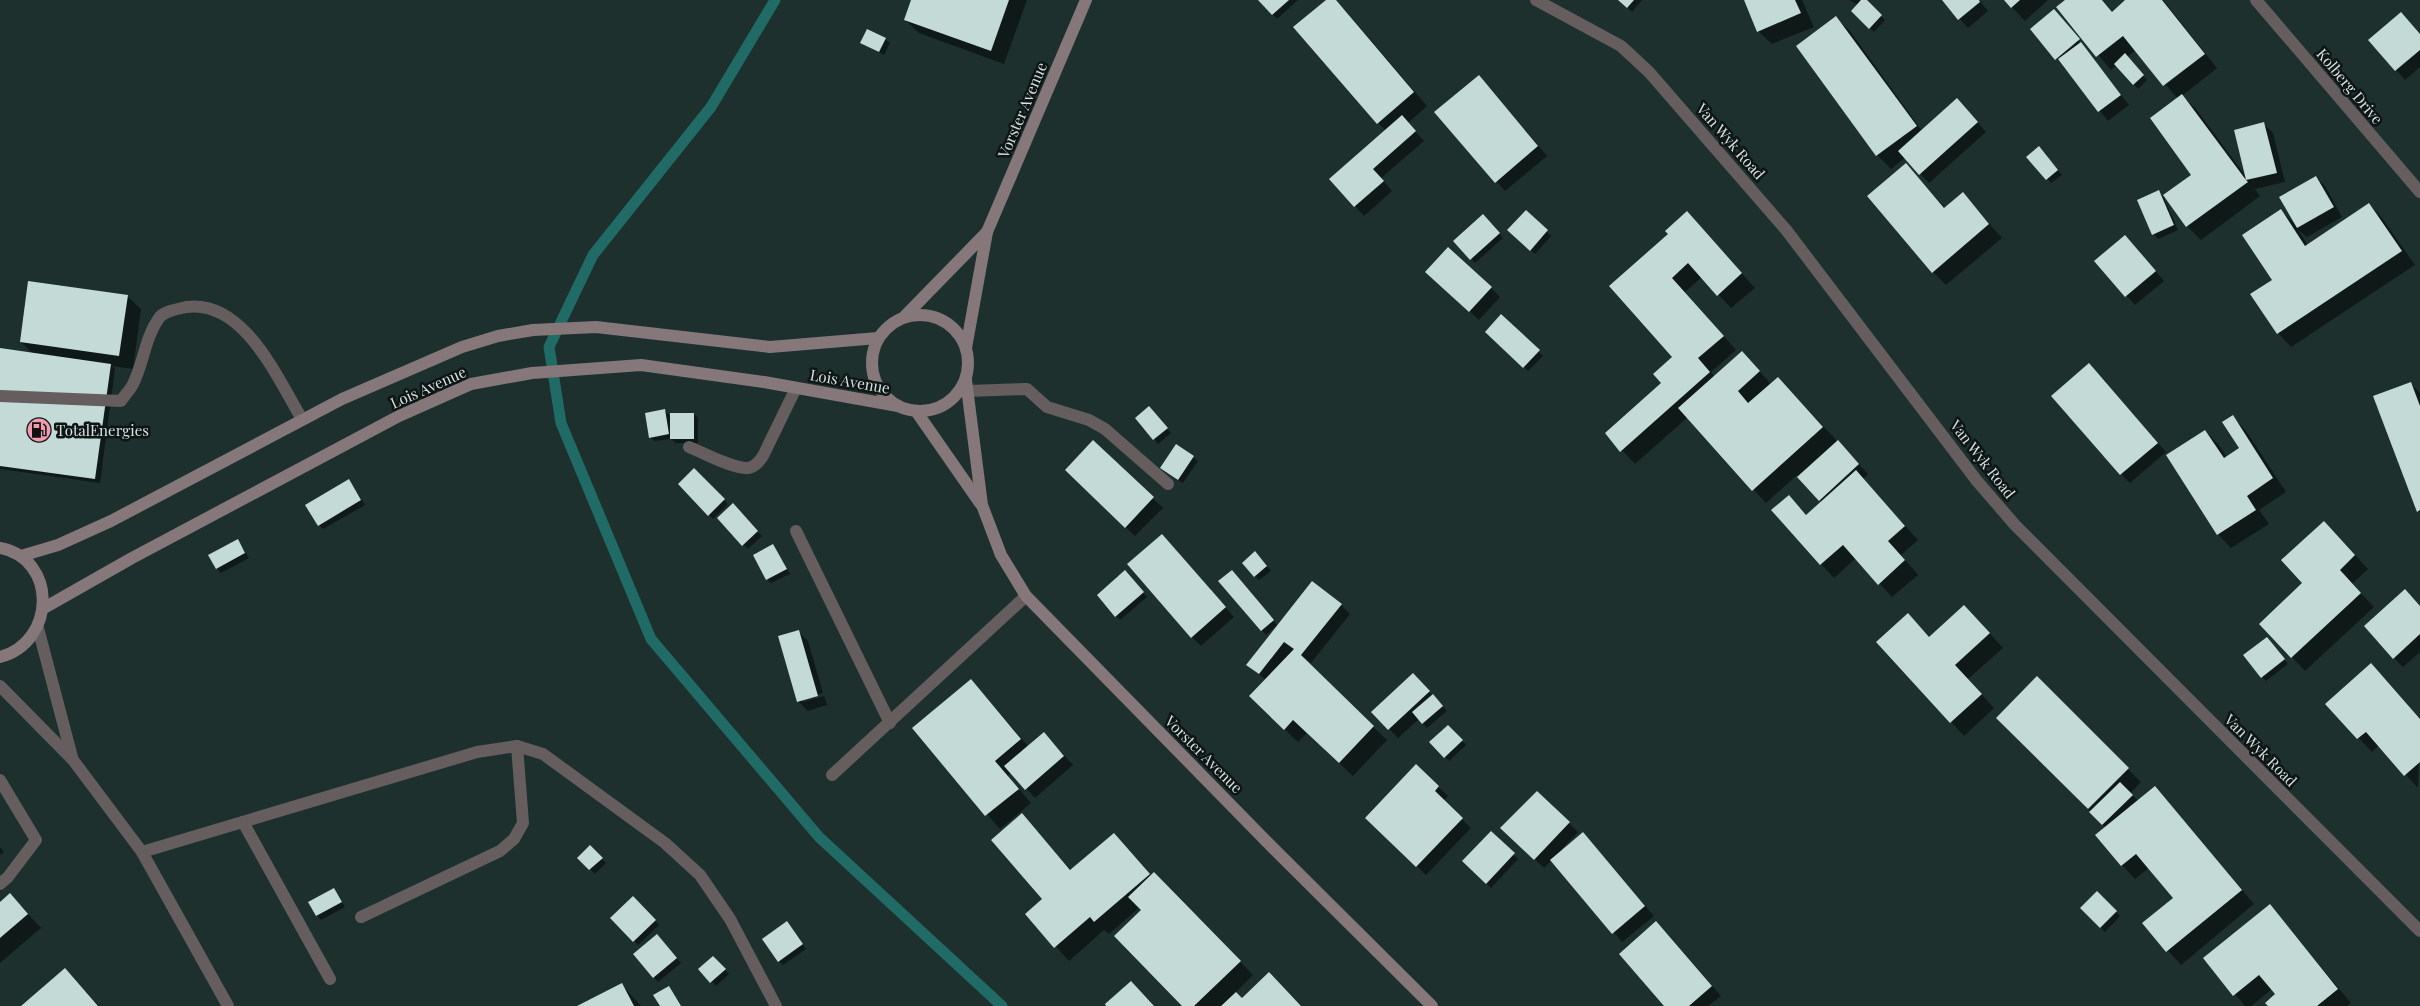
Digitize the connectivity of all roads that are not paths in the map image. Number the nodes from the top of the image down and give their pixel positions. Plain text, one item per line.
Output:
1 (1086, 0) edge
2 (1536, 0) edge
3 (2256, 0) edge
4 (2420, 192) edge
5 (987, 232) junction
6 (904, 317) junction
7 (878, 338) junction
8 (966, 348) junction
9 (967, 385) junction
10 (796, 388) junction
11 (0, 396) edge
12 (898, 406) junction
13 (916, 411) junction
14 (302, 419) junction
15 (689, 446) dead end
16 (1168, 484) dead end
17 (982, 505) junction
18 (796, 531) dead end
19 (0, 548) edge
20 (21, 556) junction
21 (1026, 596) junction
22 (44, 608) junction
23 (38, 628) junction
24 (0, 657) edge
25 (0, 686) edge
26 (890, 723) junction
27 (516, 746) junction
28 (73, 760) junction
29 (832, 775) dead end
30 (0, 780) edge
31 (243, 822) junction
32 (142, 852) junction
33 (0, 884) edge
34 (361, 917) dead end
35 (2420, 932) edge
36 (330, 979) dead end
37 (228, 1006) edge
38 (776, 1006) edge
39 (1432, 1006) edge

1 - 5 street, Vorster Avenue
2 - 35 street, Van Wyk Road
3 - 4 street, Kolberg Drive
5 - 6 street, Vorster Avenue
5 - 8 street, Vorster Avenue
6 - 7 street, Vorster Avenue
6 - 8 street
7 - 12 street
7 - 14 street, Lois Avenue
8 - 9 street, Vorster Avenue
9 - 13 street
9 - 16 street
9 - 17 street, Vorster Avenue
10 - 12 street, Lois Avenue
10 - 15 street
10 - 22 street, Lois Avenue
11 - 14 street
12 - 13 street
13 - 17 street, Vorster Avenue
14 - 20 street, Lois Avenue
17 - 21 street, Vorster Avenue
18 - 26 street
19 - 20 street
20 - 22 street
21 - 26 street
21 - 39 street, Vorster Avenue
22 - 23 street
23 - 24 street
23 - 28 street
25 - 28 street
26 - 29 street
27 - 31 street
27 - 34 street
27 - 38 street
28 - 32 street
30 - 33 street
31 - 32 street
31 - 36 street
32 - 37 street

